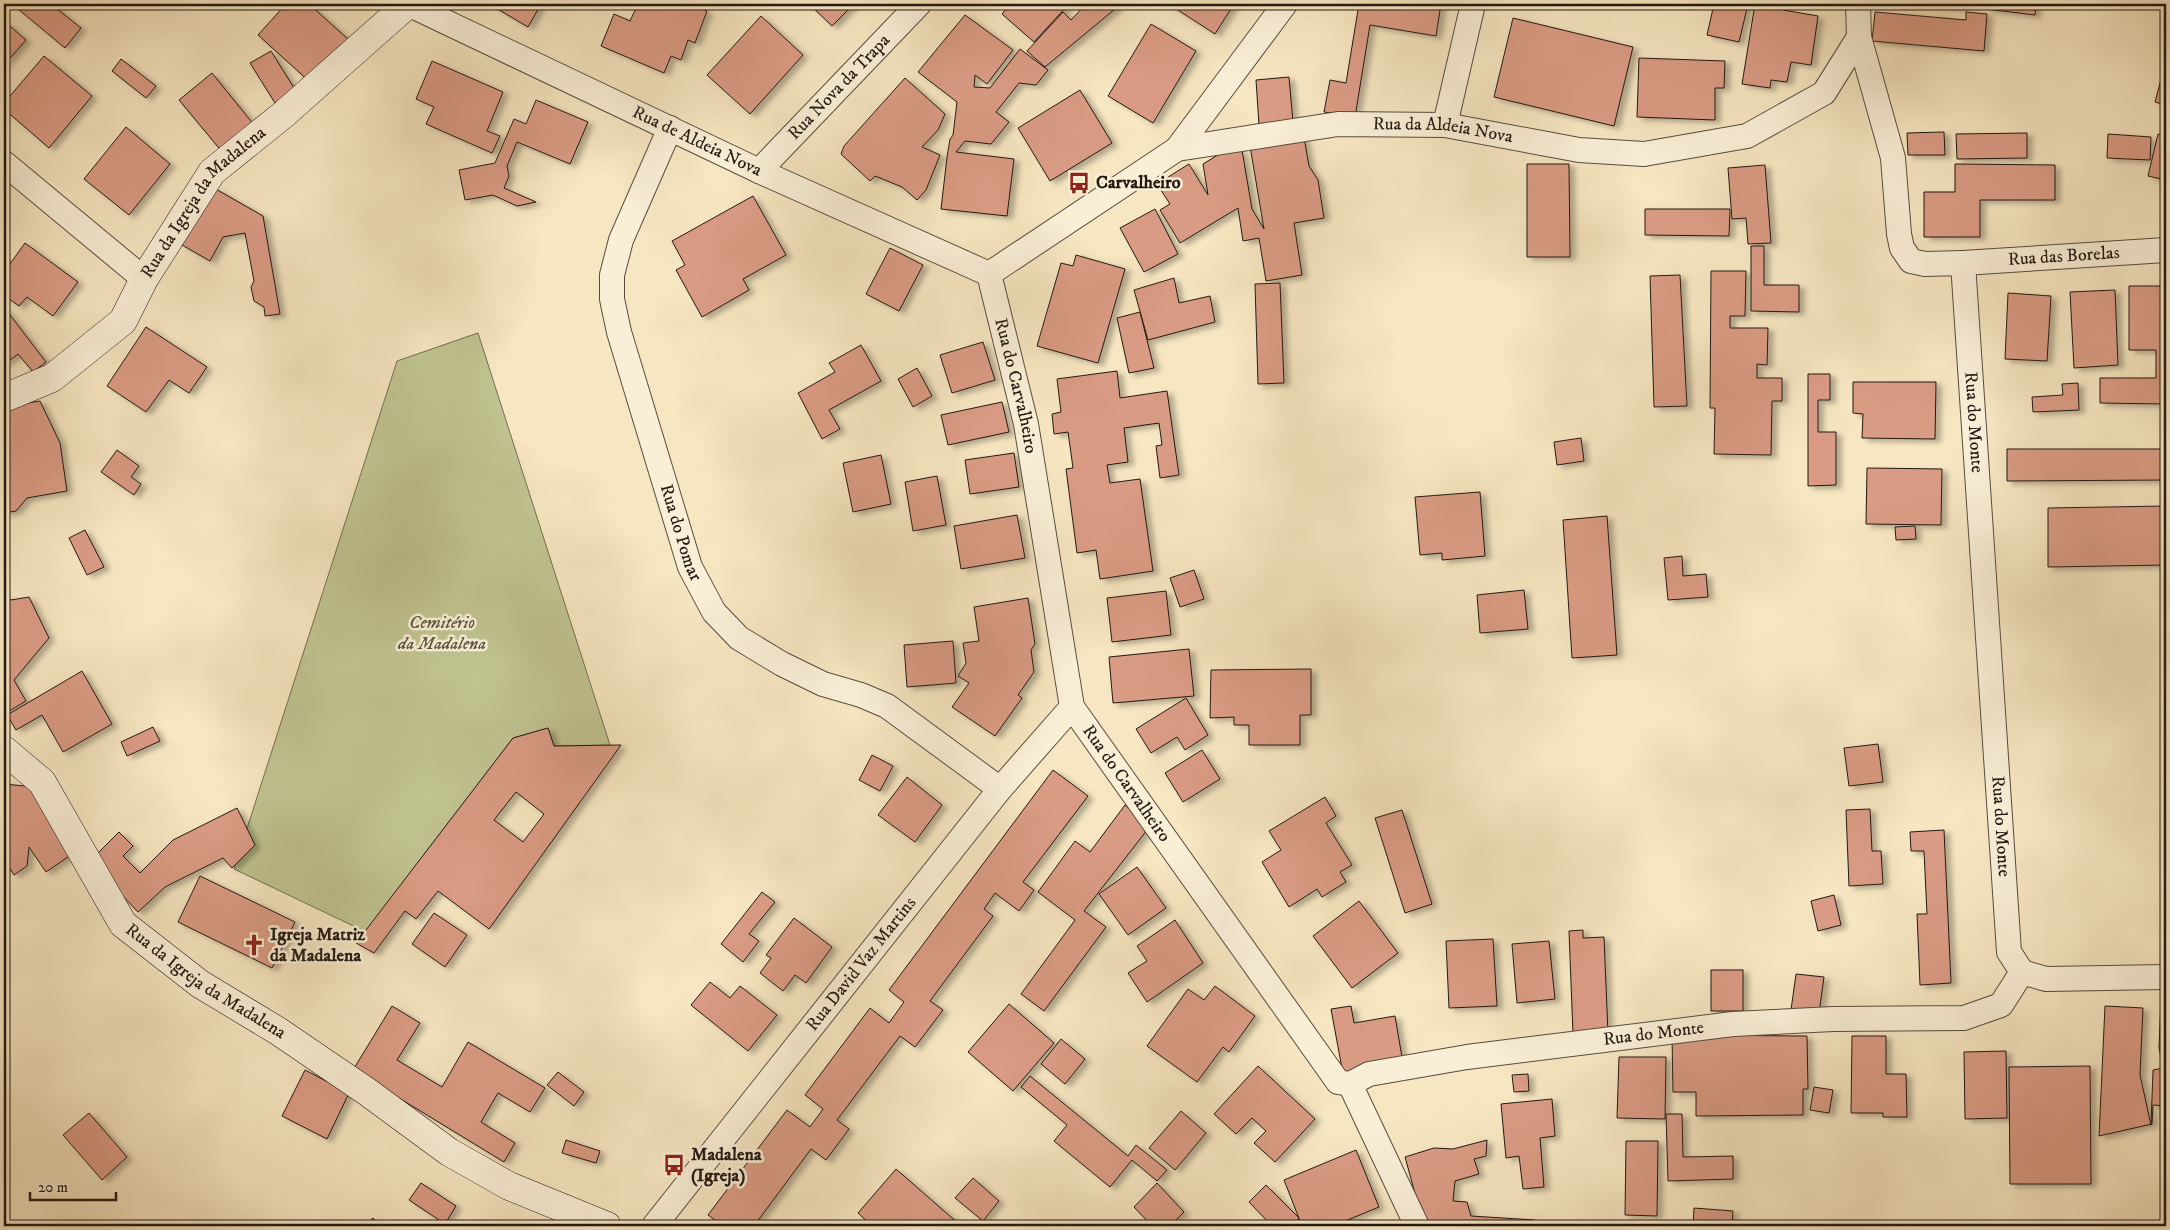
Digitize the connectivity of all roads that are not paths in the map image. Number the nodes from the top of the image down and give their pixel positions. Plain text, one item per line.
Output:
1 (408, 4) edge
2 (919, 4) edge
3 (1285, 4) edge
4 (1472, 4) edge
5 (1858, 4) edge
6 (1859, 37) junction
7 (1445, 125) junction
8 (670, 128) junction
9 (1177, 149) junction
10 (4, 163) edge
11 (760, 171) junction
12 (2166, 250) edge
13 (1963, 263) junction
14 (989, 274) junction
15 (144, 279) junction
16 (4, 398) edge
17 (1072, 707) junction
18 (4, 752) edge
19 (1000, 789) junction
20 (2022, 972) junction
21 (2166, 977) edge
22 (1350, 1084) junction
23 (607, 1226) edge
24 (654, 1226) edge
25 (1417, 1226) edge

1 - 8 street, Rua de Aldeia Nova
1 - 15 street, Rua da Igreja da Madalena
2 - 11 street, Rua Nova da Trapa
3 - 9 street
4 - 7 street
5 - 6 street
6 - 7 street, Rua da Aldeia Nova
6 - 13 street
7 - 9 street, Rua da Aldeia Nova
8 - 11 street, Rua de Aldeia Nova
8 - 19 street, Rua do Pomar
9 - 14 street, Rua da Aldeia Nova
10 - 15 street
11 - 14 street, Rua de Aldeia Nova
12 - 13 street, Rua das Borelas
13 - 20 street, Rua do Monte
14 - 17 street, Rua do Carvalheiro
15 - 16 street, Rua da Igreja da Madalena
17 - 19 street, Rua David Vaz Martins
17 - 22 street, Rua do Carvalheiro
18 - 23 street, Rua da Igreja da Madalena
19 - 24 street, Rua David Vaz Martins
20 - 21 street
20 - 22 street, Rua do Monte
22 - 25 street

